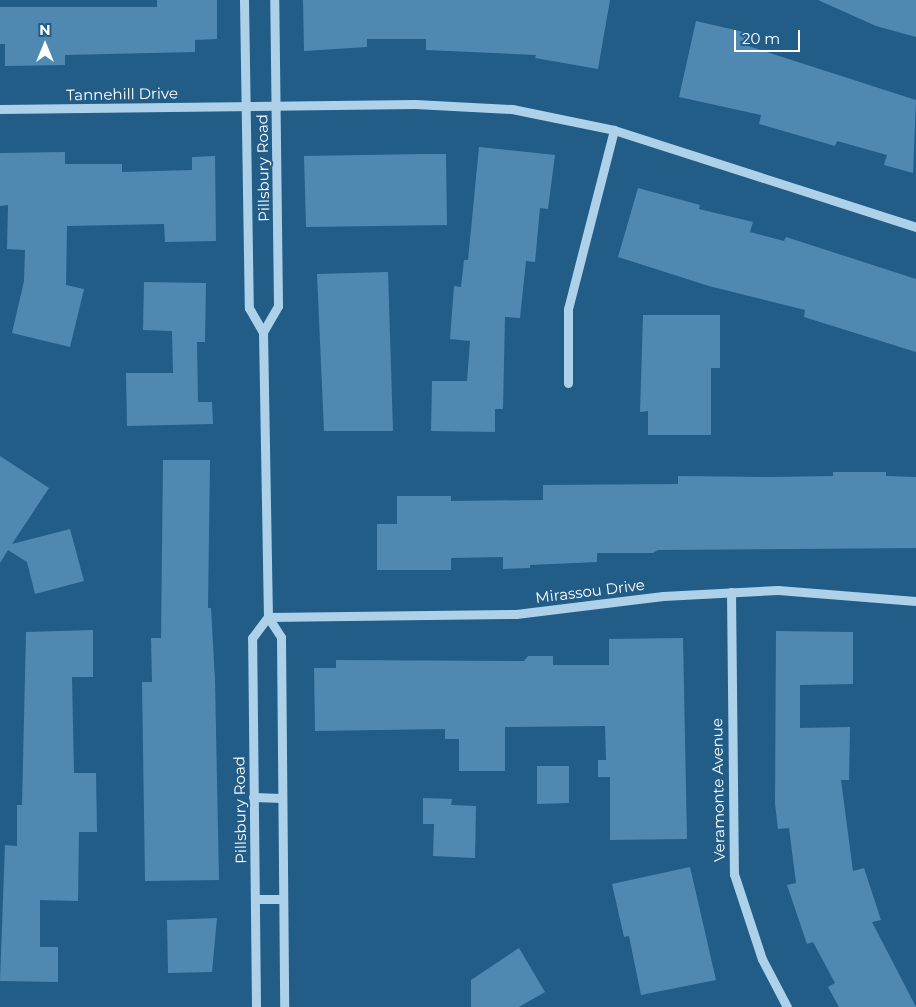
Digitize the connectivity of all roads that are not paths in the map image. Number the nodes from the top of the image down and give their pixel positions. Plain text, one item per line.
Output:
1 (244, 0) edge
2 (274, 0) edge
3 (276, 105) junction
4 (245, 106) junction
5 (0, 109) edge
6 (614, 130) junction
7 (916, 227) edge
8 (263, 332) junction
9 (568, 383) dead end
10 (731, 592) junction
11 (916, 601) edge
12 (268, 617) junction
13 (253, 797) junction
14 (282, 798) junction
15 (255, 899) junction
16 (283, 899) junction
17 (256, 1007) edge
18 (284, 1007) edge
19 (787, 1007) edge

1 - 4 street, Pillsbury Road
2 - 3 street, Pillsbury Road
3 - 4 street, Tannehill Drive
3 - 6 street, Tannehill Drive
3 - 8 street, Pillsbury Road
4 - 5 street, Tannehill Drive
4 - 8 street, Pillsbury Road
6 - 7 street, Tannehill Drive
6 - 9 street
8 - 12 street, Pillsbury Road
10 - 11 street, Mirassou Drive
10 - 12 street, Mirassou Drive
10 - 19 street, Veramonte Avenue
12 - 13 street, Pillsbury Road
12 - 14 street
13 - 14 street
13 - 15 street, Pillsbury Road
14 - 16 street
15 - 16 street
15 - 17 street, Pillsbury Road
16 - 18 street

